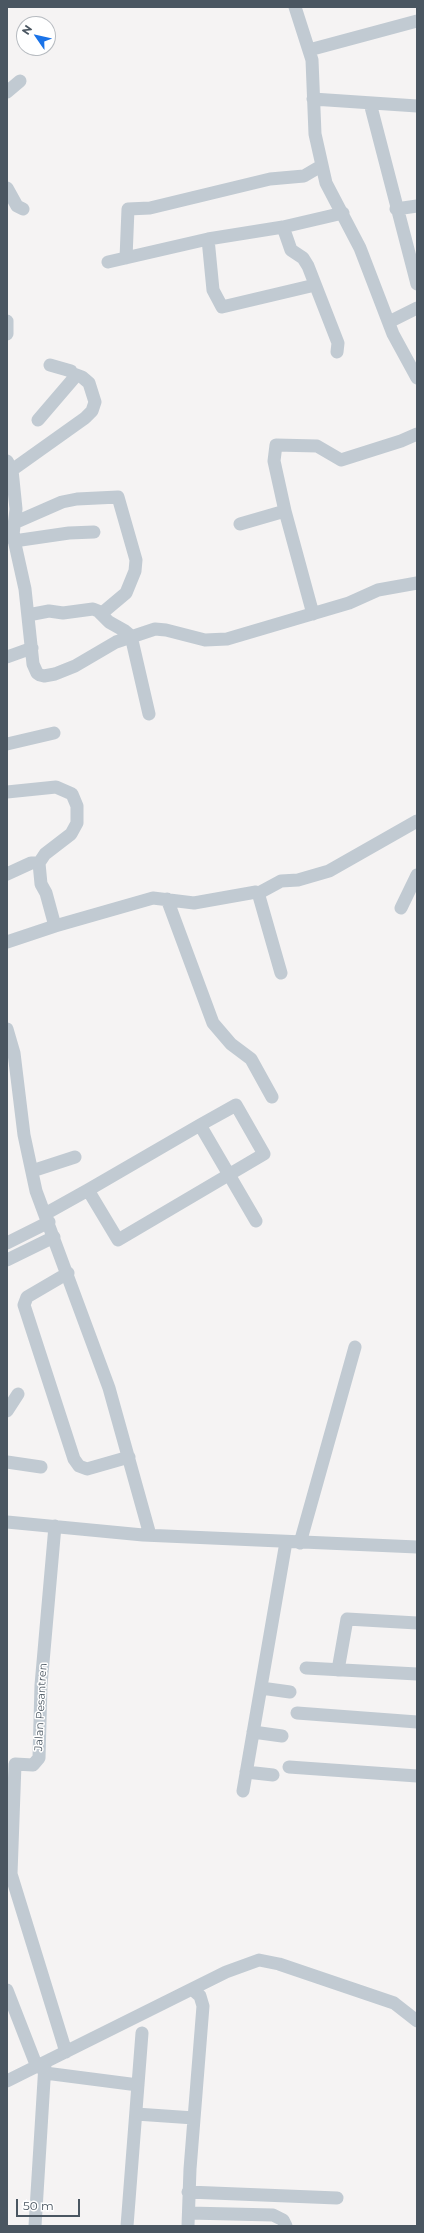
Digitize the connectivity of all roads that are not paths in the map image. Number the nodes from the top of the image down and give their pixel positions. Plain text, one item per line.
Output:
1 (295, 7) edge
2 (417, 21) edge
3 (309, 50) junction
4 (20, 81) dead end
5 (7, 92) edge
6 (313, 98) junction
7 (370, 103) junction
8 (417, 106) edge
9 (321, 166) junction
10 (7, 188) edge
11 (417, 206) edge
12 (23, 209) dead end
13 (396, 209) junction
14 (343, 214) junction
15 (283, 227) junction
16 (208, 239) junction
17 (126, 258) junction
18 (108, 262) dead end
19 (417, 284) edge
20 (315, 285) junction
21 (417, 308) edge
22 (7, 321) edge
23 (389, 322) junction
24 (7, 334) edge
25 (337, 352) dead end
26 (50, 365) dead end
27 (74, 374) junction
28 (417, 378) edge
29 (38, 420) dead end
30 (417, 434) edge
31 (9, 466) edge
32 (285, 511) junction
33 (240, 524) dead end
34 (94, 532) dead end
35 (12, 534) edge
36 (417, 583) edge
37 (101, 614) junction
38 (313, 614) junction
39 (28, 615) junction
40 (131, 636) junction
41 (32, 648) junction
42 (7, 657) edge
43 (149, 714) dead end
44 (54, 732) dead end
45 (7, 744) edge
46 (7, 792) edge
47 (417, 821) edge
48 (39, 863) junction
49 (7, 874) edge
50 (417, 875) edge
51 (258, 894) junction
52 (167, 899) junction
53 (401, 908) dead end
54 (54, 926) junction
55 (7, 942) edge
56 (281, 972) dead end
57 (7, 1029) edge
58 (272, 1097) dead end
59 (200, 1126) junction
60 (75, 1157) dead end
61 (32, 1171) junction
62 (229, 1175) junction
63 (88, 1190) junction
64 (47, 1218) junction
65 (256, 1221) dead end
66 (54, 1237) junction
67 (7, 1243) edge
68 (7, 1260) edge
69 (68, 1274) junction
70 (355, 1347) dead end
71 (18, 1394) dead end
72 (7, 1410) edge
73 (129, 1457) junction
74 (7, 1462) edge
75 (41, 1467) dead end
76 (7, 1522) edge
77 (55, 1526) junction
78 (150, 1535) junction
79 (286, 1542) junction
80 (300, 1543) junction
81 (417, 1547) edge
82 (417, 1623) edge
83 (306, 1668) dead end
84 (338, 1670) junction
85 (417, 1674) edge
86 (261, 1688) junction
87 (290, 1692) dead end
88 (297, 1713) dead end
89 (417, 1722) edge
90 (253, 1732) junction
91 (282, 1736) dead end
92 (11, 1765) edge
93 (289, 1767) dead end
94 (246, 1772) junction
95 (273, 1775) dead end
96 (417, 1776) edge
97 (243, 1792) dead end
98 (192, 1989) junction
99 (7, 1990) edge
100 (417, 2021) edge
101 (142, 2032) dead end
102 (66, 2052) junction
103 (42, 2068) junction
104 (7, 2081) edge
105 (138, 2085) junction
106 (136, 2114) junction
107 (194, 2118) junction
108 (188, 2192) junction
109 (337, 2198) dead end
110 (189, 2220) edge
111 (35, 2226) edge
112 (127, 2226) edge
113 (286, 2226) edge

1 - 3 street
2 - 3 street
3 - 6 street
4 - 5 street
6 - 7 street
6 - 9 street
7 - 8 street
7 - 13 street
9 - 14 street
9 - 17 street
10 - 12 street
11 - 13 street
13 - 19 street
14 - 15 street
14 - 23 street
15 - 16 street
15 - 20 street
16 - 17 street
16 - 20 street
17 - 18 street
20 - 25 street
21 - 23 street
22 - 24 street
23 - 28 street
26 - 27 street
27 - 29 street
27 - 31 street
30 - 32 street
31 - 35 street
32 - 33 street
32 - 38 street
34 - 35 street
35 - 37 street
35 - 39 street
36 - 38 street
37 - 39 street
37 - 40 street
38 - 40 street
39 - 41 street
40 - 41 street
40 - 43 street
41 - 42 street
44 - 45 street
46 - 48 street
47 - 51 street
48 - 49 street
48 - 54 street
50 - 53 street
51 - 52 street
51 - 56 street
52 - 54 street
52 - 58 street
54 - 55 street
57 - 61 street
59 - 62 street
59 - 62 street
59 - 63 street
60 - 61 street
61 - 64 street
62 - 63 street
62 - 65 street
63 - 64 street
64 - 66 street
64 - 67 street
66 - 68 street
66 - 69 street
69 - 73 street
69 - 73 street
70 - 80 street
71 - 72 street
73 - 78 street
74 - 75 street
76 - 77 street
77 - 78 street
77 - 92 street, Jalan Pesantren
78 - 79 street
79 - 80 street
79 - 86 street
80 - 81 street
82 - 84 street
83 - 84 street
84 - 85 street
86 - 87 street
86 - 90 street
88 - 89 street
90 - 91 street
90 - 94 street
92 - 102 street, Jalan Pesantren
93 - 96 street
94 - 95 street
94 - 97 street
98 - 100 street
98 - 102 street
98 - 107 street
99 - 103 street
101 - 105 street
102 - 103 street
103 - 104 street
103 - 105 street
103 - 111 street
105 - 106 street
106 - 107 street
106 - 112 street
107 - 108 street
108 - 109 street
108 - 110 street
110 - 113 street

